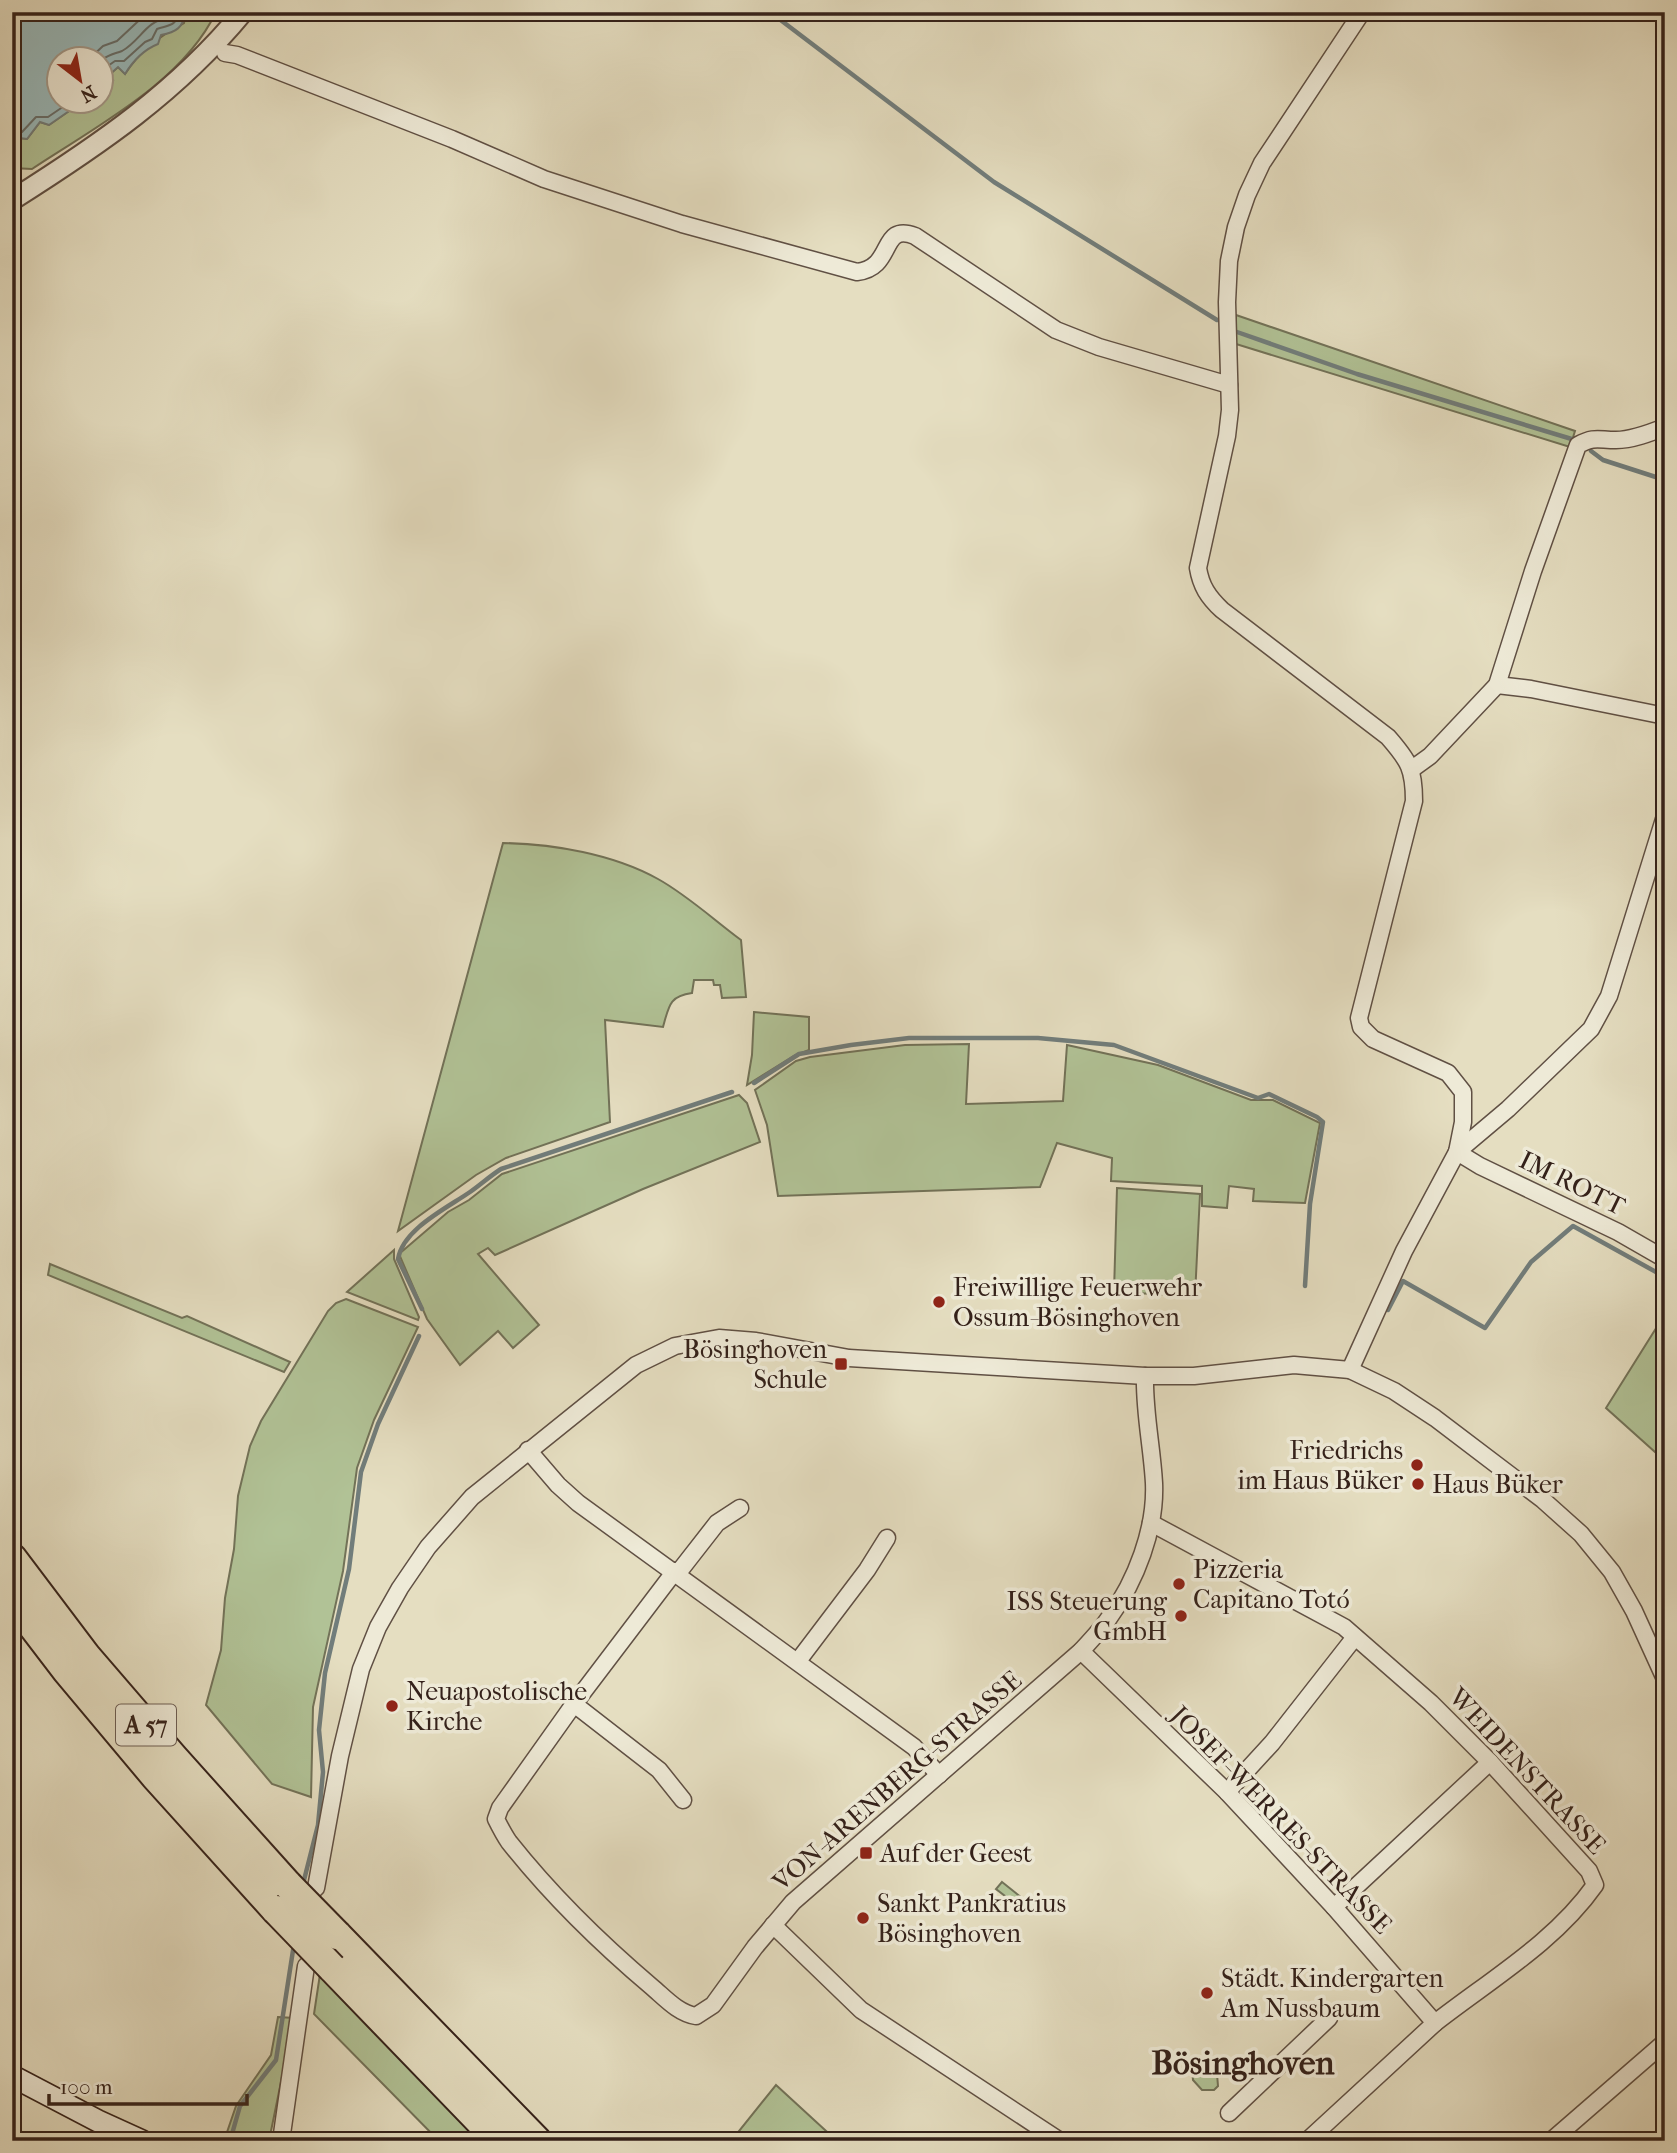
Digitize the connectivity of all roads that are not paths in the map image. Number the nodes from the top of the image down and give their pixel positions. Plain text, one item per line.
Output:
1 (243, 12) edge
2 (1362, 12) edge
3 (225, 53) dead end
4 (12, 200) edge
5 (1229, 385) junction
6 (1665, 427) edge
7 (1497, 685) junction
8 (1665, 716) edge
9 (1412, 769) junction
10 (1665, 816) edge
11 (1457, 1152) junction
12 (1665, 1259) edge
13 (1350, 1370) junction
14 (1145, 1376) junction
15 (528, 1450) junction
16 (740, 1507) dead end
17 (1151, 1523) junction
18 (887, 1538) dead end
19 (12, 1558) edge
20 (676, 1572) junction
21 (12, 1600) edge
22 (1355, 1637) junction
23 (1082, 1651) junction
24 (798, 1661) junction
25 (1665, 1679) edge
26 (574, 1704) junction
27 (1490, 1762) junction
28 (939, 1775) junction
29 (1227, 1792) junction
30 (683, 1800) dead end
31 (316, 1888) dead end
32 (1334, 1907) junction
33 (773, 1925) junction
34 (319, 1967) junction
35 (1329, 2018) dead end
36 (1435, 2022) junction
37 (1665, 2042) edge
38 (12, 2076) edge
39 (1229, 2113) dead end
40 (142, 2141) edge
41 (281, 2141) edge
42 (499, 2141) edge
43 (537, 2141) edge
44 (1060, 2141) edge
45 (1307, 2141) edge
46 (1551, 2141) edge

1 - 4 street
2 - 5 street
3 - 5 street
5 - 9 street
6 - 7 street
7 - 8 street
7 - 9 street
9 - 11 street
10 - 11 street
11 - 12 street, IM ROTT
11 - 13 street
13 - 14 street
13 - 25 street
14 - 15 street
14 - 17 street, VON-ARENBERG-STRASSE
15 - 20 street
15 - 31 street
16 - 20 street
17 - 22 street, WEIDENSTRASSE
17 - 23 street, VON-ARENBERG-STRASSE
18 - 24 street
19 - 43 highway, A 57, bridge
20 - 24 street
20 - 26 street
21 - 34 highway, A 57, bridge
22 - 27 street, WEIDENSTRASSE
22 - 29 street
23 - 28 street, VON-ARENBERG-STRASSE
23 - 29 street, JOSEF-WERRES-STRASSE
24 - 28 street
26 - 30 street
26 - 33 street, VON-ARENBERG-STRASSE
27 - 32 street
27 - 36 street, WEIDENSTRASSE
28 - 33 street, VON-ARENBERG-STRASSE
29 - 32 street, JOSEF-WERRES-STRASSE
32 - 36 street, JOSEF-WERRES-STRASSE
33 - 44 street
34 - 41 street
34 - 42 highway, A 57
35 - 39 street
36 - 45 street
37 - 46 street
38 - 40 main road

